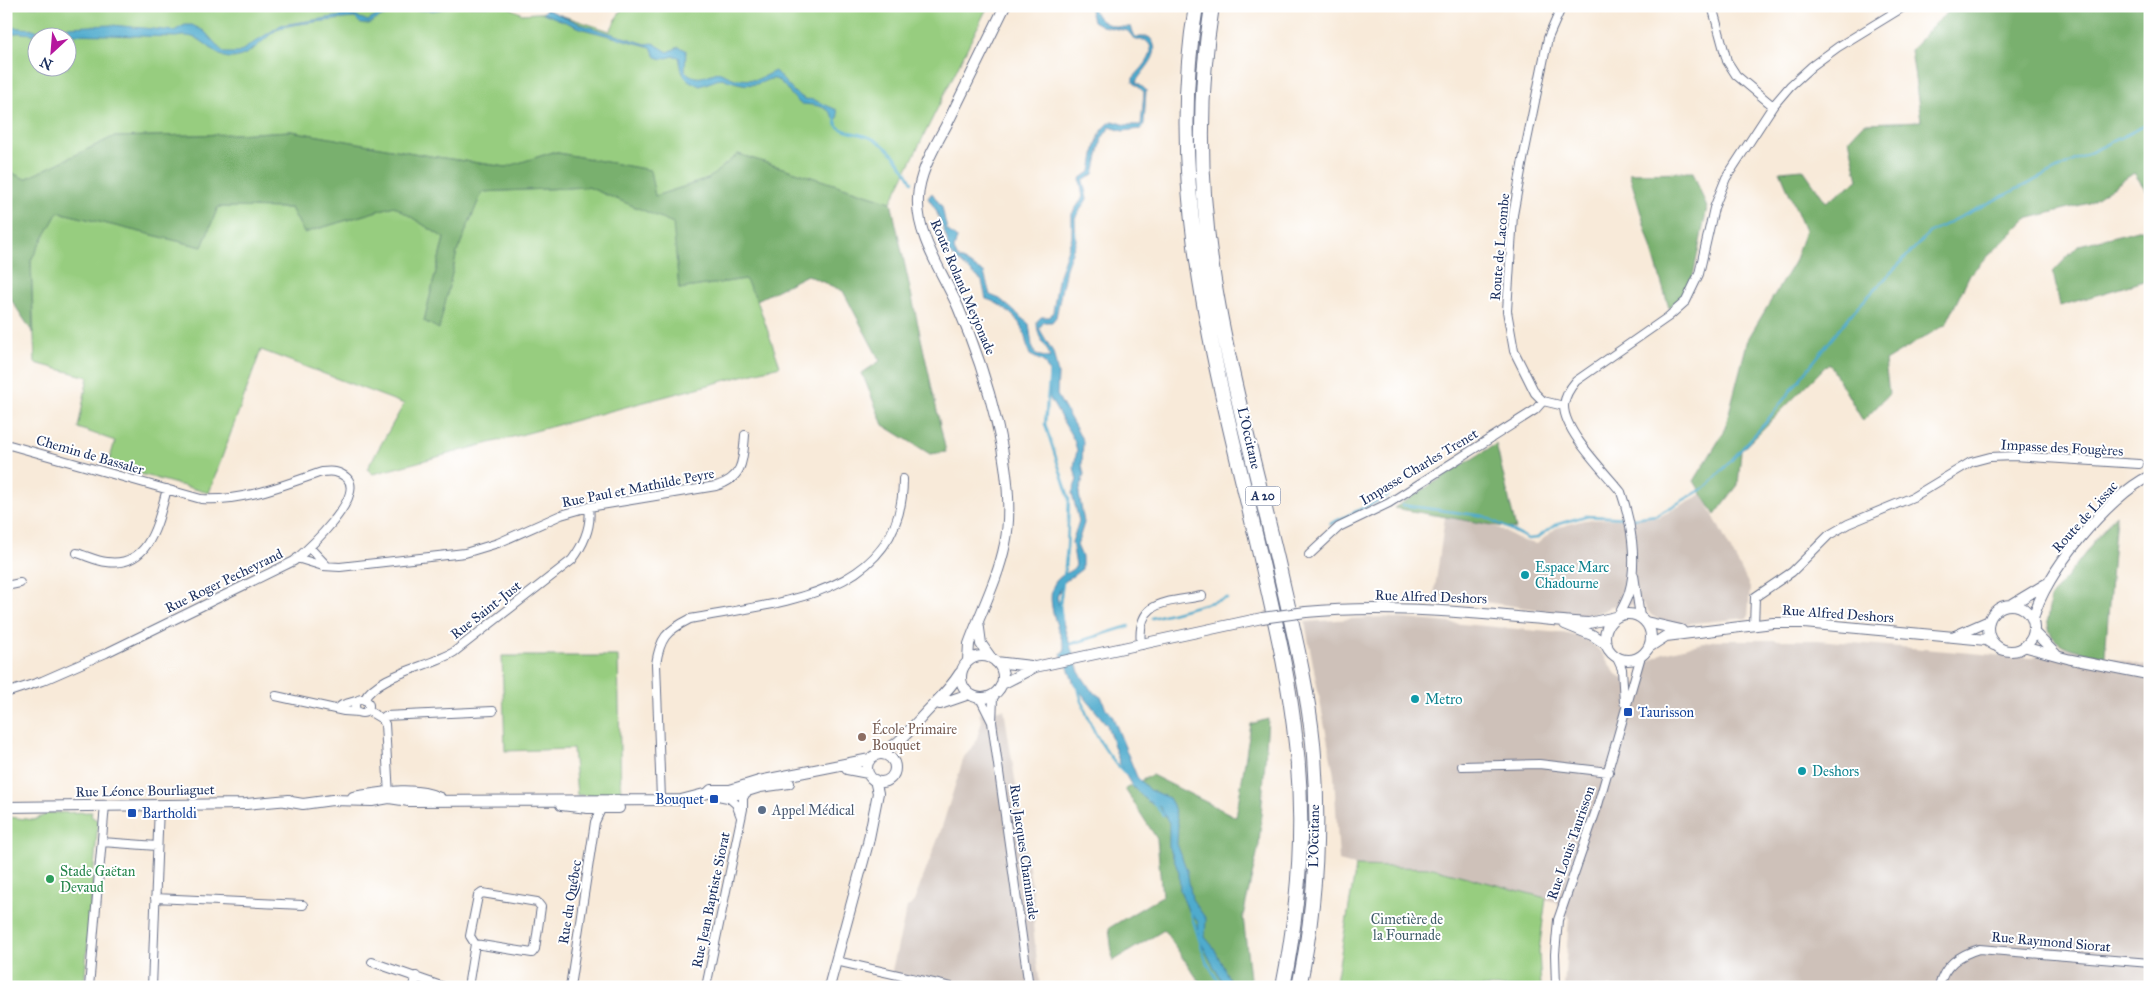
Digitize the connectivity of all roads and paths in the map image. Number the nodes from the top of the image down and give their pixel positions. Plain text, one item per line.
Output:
1 (1005, 6) edge
2 (1196, 6) edge
3 (1212, 6) edge
4 (1562, 6) edge
5 (1712, 6) edge
6 (1905, 6) edge
7 (1773, 106) junction
8 (1543, 401) junction
9 (1564, 406) junction
10 (745, 435) dead end
11 (6, 444) edge
12 (2139, 464) dead end
13 (2150, 476) edge
14 (903, 479) dead end
15 (167, 489) junction
16 (589, 507) junction
17 (310, 548) junction
18 (77, 553) dead end
19 (1309, 555) dead end
20 (297, 558) junction
21 (327, 566) junction
22 (1632, 570) junction
23 (20, 583) dead end
24 (2047, 583) junction
25 (6, 586) edge
26 (1202, 596) dead end
27 (2011, 605) junction
28 (1617, 617) junction
29 (2033, 619) junction
30 (978, 620) junction
31 (1555, 620) junction
32 (1643, 620) junction
33 (1989, 621) junction
34 (1754, 626) junction
35 (1695, 632) junction
36 (2034, 632) junction
37 (1949, 638) junction
38 (1141, 644) junction
39 (1607, 645) junction
40 (1994, 645) junction
41 (1649, 647) junction
42 (2025, 647) junction
43 (1616, 656) junction
44 (1641, 656) junction
45 (2058, 656) junction
46 (968, 660) junction
47 (994, 660) junction
48 (1035, 667) junction
49 (961, 672) junction
50 (2150, 676) edge
51 (1001, 686) junction
52 (6, 693) edge
53 (969, 694) junction
54 (276, 696) dead end
55 (980, 698) junction
56 (362, 700) junction
57 (934, 706) junction
58 (337, 708) junction
59 (1624, 709) junction
60 (363, 711) junction
61 (493, 711) dead end
62 (401, 717) junction
63 (382, 719) junction
64 (992, 722) junction
65 (386, 730) junction
66 (904, 739) junction
67 (875, 757) junction
68 (1462, 766) dead end
69 (893, 771) junction
70 (1609, 772) junction
71 (817, 774) junction
72 (872, 777) junction
73 (780, 781) junction
74 (747, 791) junction
75 (708, 793) junction
76 (389, 795) junction
77 (728, 796) junction
78 (658, 800) junction
79 (588, 804) junction
80 (603, 804) junction
81 (105, 805) junction
82 (159, 806) junction
83 (6, 807) edge
84 (741, 817) junction
85 (595, 822) junction
86 (102, 842) junction
87 (868, 843) junction
88 (157, 846) junction
89 (155, 898) junction
90 (303, 905) dead end
91 (474, 944) junction
92 (836, 961) junction
93 (372, 962) dead end
94 (2150, 964) edge
95 (416, 976) junction
96 (89, 987) edge
97 (152, 987) edge
98 (414, 987) edge
99 (444, 987) edge
100 (468, 987) edge
101 (570, 987) edge
102 (706, 987) edge
103 (829, 987) edge
104 (951, 987) edge
105 (1029, 987) edge
106 (1283, 987) edge
107 (1299, 987) edge
108 (1556, 987) edge
109 (1939, 987) edge

1 - 30 main road, Route Roland Meyjonade
2 - 106 highway, L'Occitane / A 20
3 - 107 highway, L'Occitane / A 20
4 - 8 street, Route de Lacombe
5 - 7 street
6 - 7 street
7 - 9 street
8 - 9 street
8 - 19 street, Impasse Charles Trenet
9 - 22 street
10 - 16 street, Rue Paul et Mathilde Peyre
11 - 15 street, Chemin de Bassaler
12 - 34 street, Impasse des Fougères
13 - 24 main road, Route de Lissac
14 - 78 street
15 - 17 street, Rue Roger Pecheyrand
15 - 18 street
16 - 21 street, Rue Paul et Mathilde Peyre
16 - 56 street, Rue Saint-Just
17 - 20 street, Rue Roger Pecheyrand
17 - 21 street
20 - 21 street, Rue Paul et Mathilde Peyre
20 - 52 street, Rue Roger Pecheyrand
22 - 28 street
22 - 32 street
23 - 25 street
24 - 27 main road, Route de Lissac
24 - 29 main road, Route de Lissac
26 - 38 street
27 - 29 main road
27 - 33 main road
28 - 31 main road
28 - 32 main road
28 - 39 main road
29 - 36 main road
30 - 46 main road, Route Roland Meyjonade
30 - 47 main road, Route Roland Meyjonade
31 - 38 main road, Rue Alfred Deshors, bridge
31 - 39 main road
32 - 35 main road
32 - 41 main road
33 - 37 main road, Rue Alfred Deshors
33 - 40 main road
34 - 35 main road, Rue Alfred Deshors
34 - 37 main road, Rue Alfred Deshors
35 - 41 main road
36 - 42 main road
36 - 45 street
37 - 40 main road, Rue Alfred Deshors
38 - 48 main road
39 - 43 main road
40 - 42 main road
41 - 44 main road
42 - 45 street
43 - 44 main road
43 - 59 street
44 - 59 street
45 - 50 street
46 - 47 main road
46 - 49 main road
47 - 48 main road
47 - 51 main road
48 - 51 main road
49 - 53 main road
49 - 57 main road
51 - 55 main road
51 - 64 street, Rue Jacques Chaminade
53 - 55 main road
53 - 57 main road
54 - 58 street
55 - 64 street, Rue Jacques Chaminade
56 - 58 street
56 - 60 street
57 - 66 main road
58 - 60 street
59 - 70 street, Rue Louis Taurisson
60 - 63 street
61 - 62 street
62 - 63 street
62 - 65 street
63 - 65 street
64 - 105 street, Rue Jacques Chaminade
65 - 76 street
66 - 67 main road, Rue Léonce Bourliaguet
66 - 69 main road
67 - 69 main road
67 - 71 main road, Rue Léonce Bourliaguet
67 - 72 main road
68 - 70 street
69 - 72 main road
69 - 87 main road
70 - 108 street, Rue Louis Taurisson
71 - 72 main road, Rue Léonce Bourliaguet
71 - 73 main road, Rue Léonce Bourliaguet
72 - 87 main road
73 - 74 main road, Rue Léonce Bourliaguet
73 - 75 main road, Rue Léonce Bourliaguet
74 - 77 main road, Rue Léonce Bourliaguet
74 - 84 street, Rue Jean Baptiste Siorat
75 - 77 main road, Rue Léonce Bourliaguet
75 - 78 main road, Rue Léonce Bourliaguet
76 - 79 main road, Rue Léonce Bourliaguet
76 - 82 main road, Rue Léonce Bourliaguet
77 - 84 street, Rue Jean Baptiste Siorat
78 - 80 main road, Rue Léonce Bourliaguet
79 - 80 main road, Rue Léonce Bourliaguet
79 - 85 street
80 - 85 street, Rue du Québec
81 - 82 main road, Rue Léonce Bourliaguet
81 - 83 main road, Rue Léonce Bourliaguet
81 - 86 street
82 - 88 street
84 - 102 street, Rue Jean Baptiste Siorat
85 - 101 street, Rue du Québec
86 - 88 street
86 - 96 street
87 - 92 main road
88 - 89 street
89 - 90 street
89 - 97 street
91 - 91 street
91 - 100 street
92 - 103 main road
92 - 104 street
93 - 95 street
94 - 109 street, Rue Raymond Siorat
95 - 98 street
95 - 99 street

